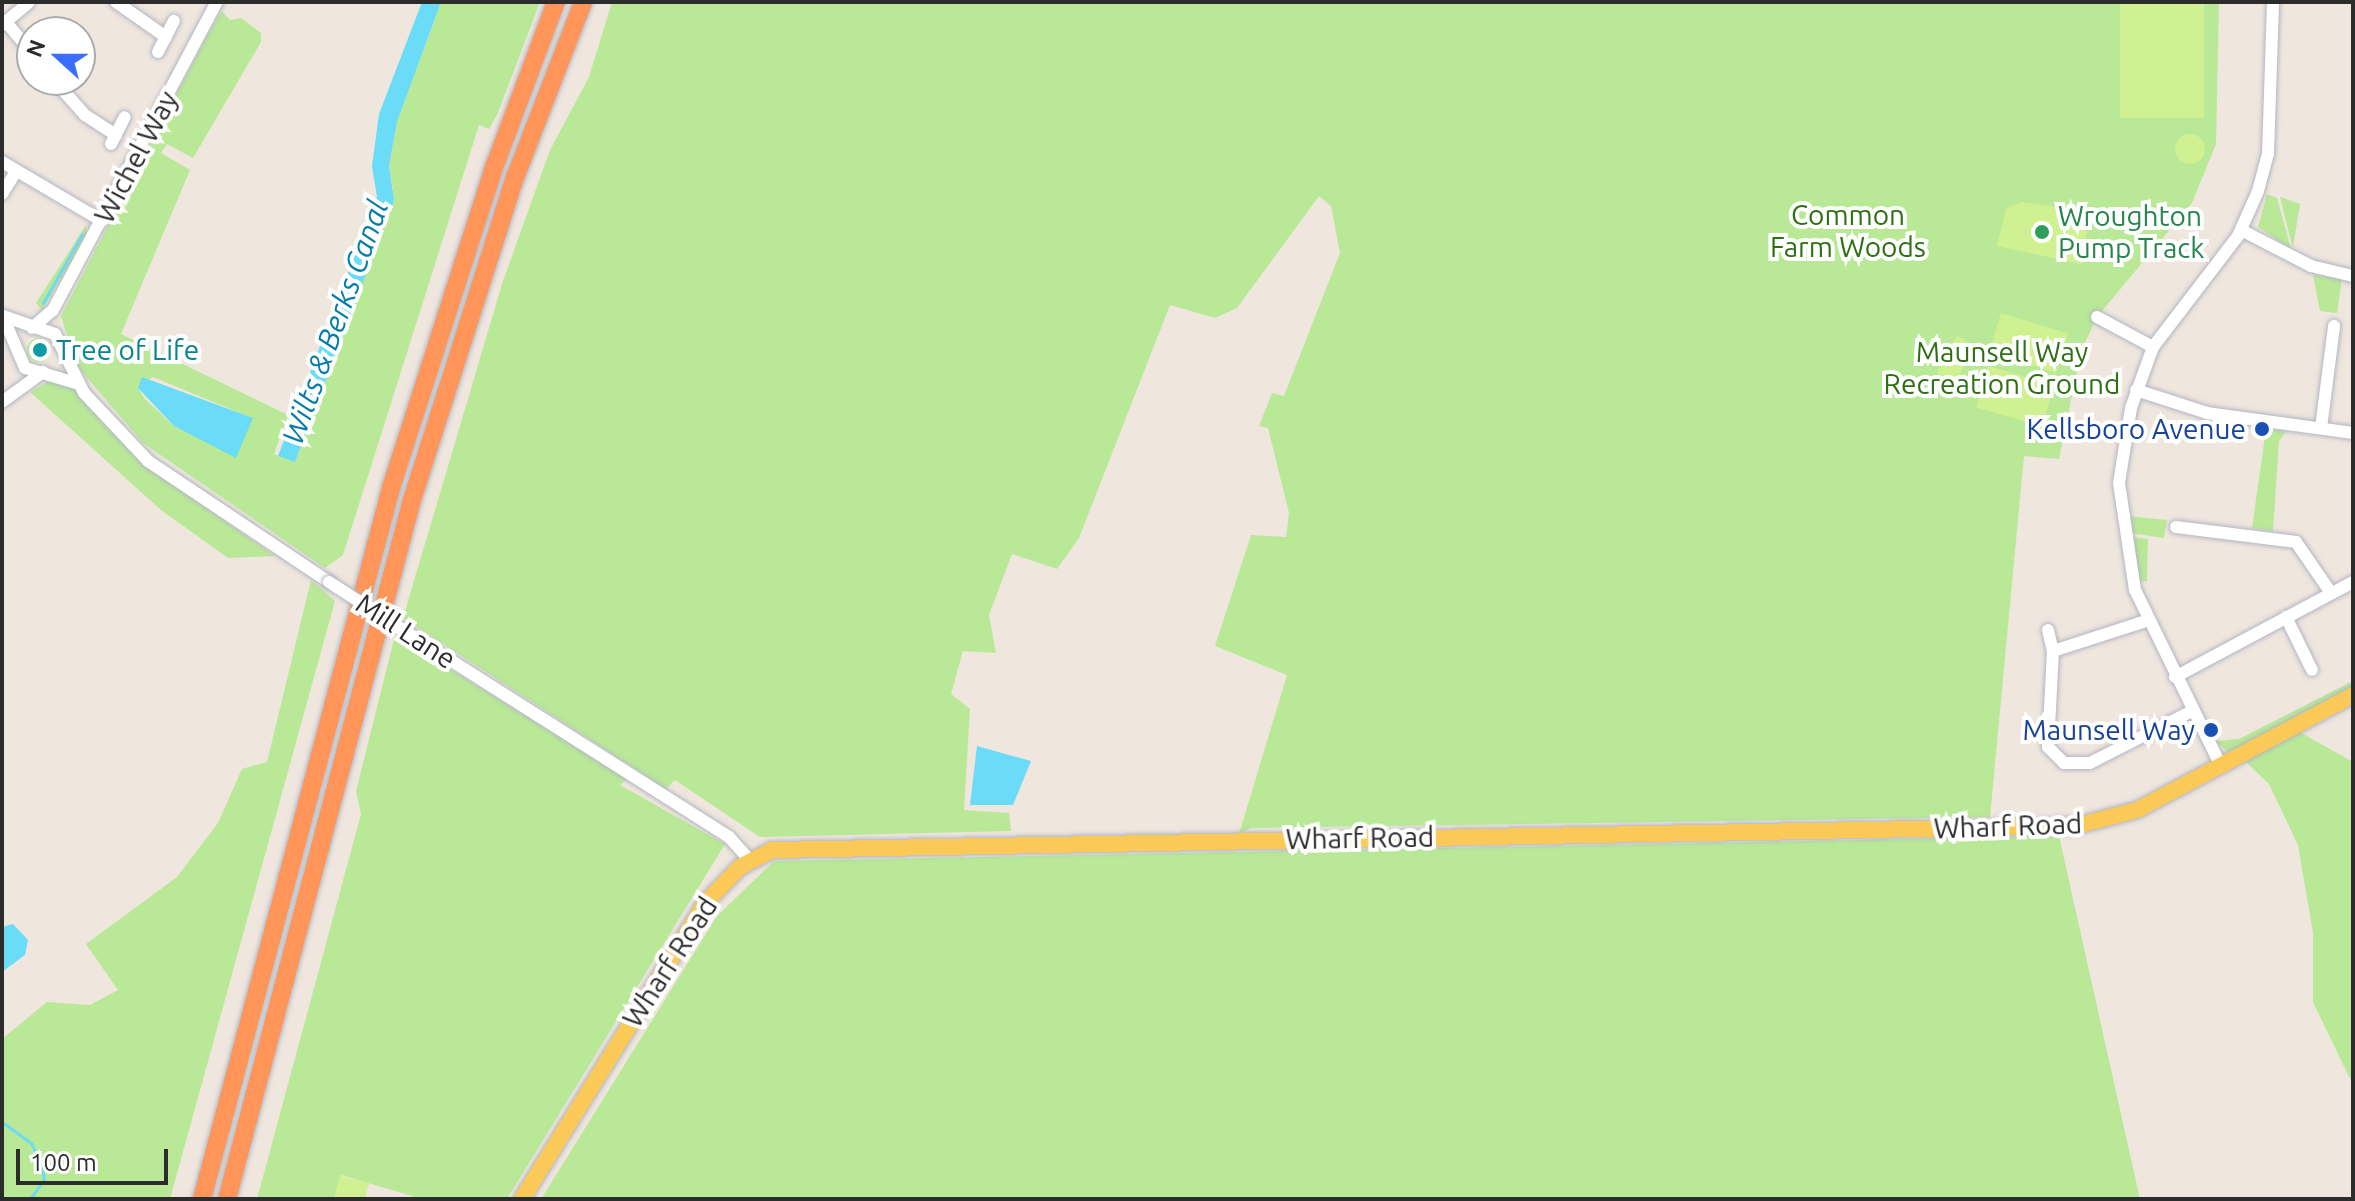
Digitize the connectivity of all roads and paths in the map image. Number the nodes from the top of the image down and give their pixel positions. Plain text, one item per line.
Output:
1 (29, 2) edge
2 (116, 2) edge
3 (217, 2) edge
4 (556, 2) edge
5 (583, 2) edge
6 (2273, 2) edge
7 (174, 21) dead end
8 (4, 23) edge
9 (166, 37) junction
10 (158, 52) dead end
11 (68, 96) edge
12 (125, 117) dead end
13 (2, 162) edge
14 (14, 175) junction
15 (2, 194) edge
16 (102, 221) junction
17 (2241, 230) junction
18 (2353, 276) edge
19 (53, 310) junction
20 (2, 316) edge
21 (2097, 317) dead end
22 (2334, 326) dead end
23 (31, 329) junction
24 (56, 336) junction
25 (2153, 347) junction
26 (61, 353) junction
27 (18, 354) junction
28 (45, 371) junction
29 (77, 383) junction
30 (13, 390) junction
31 (2136, 390) junction
32 (2, 402) edge
33 (2321, 428) junction
34 (2353, 433) edge
35 (2176, 527) dead end
36 (2353, 582) edge
37 (2331, 593) junction
38 (2286, 617) junction
39 (2146, 621) junction
40 (2048, 630) dead end
41 (2053, 651) junction
42 (2312, 670) dead end
43 (2175, 677) junction
44 (2353, 695) edge
45 (2192, 711) junction
46 (2220, 764) junction
47 (750, 860) junction
48 (202, 1199) edge
49 (227, 1199) edge
50 (522, 1199) edge

1 - 8 street
2 - 9 street
3 - 16 street, Wichel Way
4 - 48 highway
5 - 49 highway
6 - 17 street
7 - 9 street
9 - 10 street
11 - 12 street
13 - 14 street
14 - 15 street
14 - 16 street
16 - 19 street, Wichel Way
17 - 18 street
17 - 25 street
19 - 23 street, Wichel Way
19 - 24 street
20 - 23 street
20 - 27 street
21 - 25 street
22 - 33 street
23 - 24 street
23 - 27 street
24 - 26 street, Mill Lane
25 - 31 street
26 - 28 street
26 - 29 street, Mill Lane
27 - 28 street, Mill Lane
27 - 30 street
28 - 29 street, Mill Lane
28 - 30 street
29 - 47 street, Mill Lane, bridge
30 - 32 street
31 - 33 street
31 - 39 street
33 - 34 street
35 - 37 street
36 - 37 street
37 - 38 street
38 - 42 street
38 - 43 street
39 - 41 street
39 - 43 street
40 - 41 street
41 - 45 street
43 - 45 street
44 - 46 main road, Wharf Road
45 - 46 street
46 - 47 main road, Wharf Road
47 - 50 main road, Wharf Road

